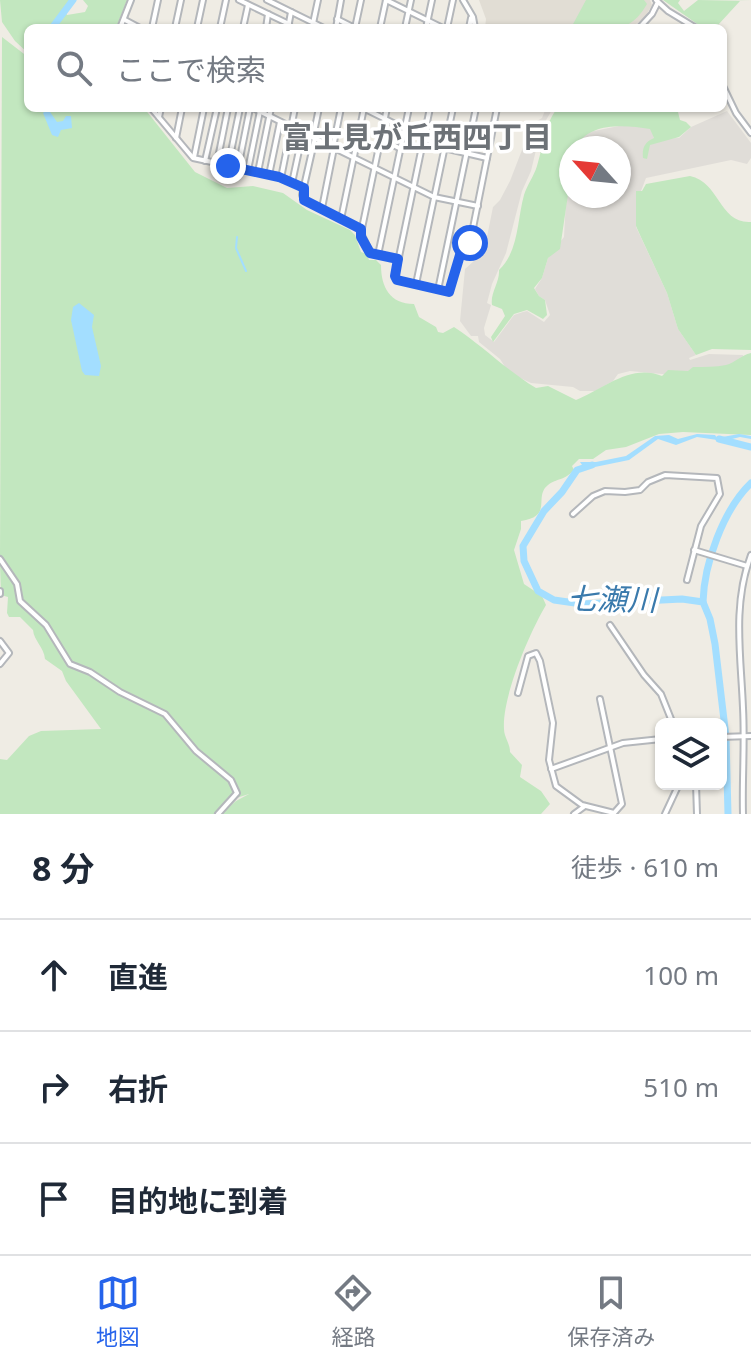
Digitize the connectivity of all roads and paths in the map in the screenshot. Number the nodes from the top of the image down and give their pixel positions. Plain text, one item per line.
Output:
1 (131, 0) edge
2 (158, 0) edge
3 (181, 0) edge
4 (203, 0) edge
5 (226, 0) edge
6 (239, 0) edge
7 (267, 0) edge
8 (318, 0) edge
9 (341, 0) edge
10 (361, 0) edge
11 (386, 0) edge
12 (411, 0) edge
13 (432, 0) edge
14 (453, 0) edge
15 (463, 0) edge
16 (658, 1) edge
17 (248, 5) junction
18 (408, 11) junction
19 (291, 12) junction
20 (268, 14) junction
21 (337, 19) junction
22 (124, 20) junction
23 (428, 20) junction
24 (122, 24) edge
25 (132, 24) edge
26 (153, 24) edge
27 (176, 24) edge
28 (198, 24) edge
29 (221, 24) edge
30 (244, 24) edge
31 (267, 24) edge
32 (285, 24) edge
33 (288, 24) edge
34 (311, 24) edge
35 (313, 24) edge
36 (336, 24) edge
37 (347, 24) edge
38 (356, 24) edge
39 (381, 24) edge
40 (406, 24) edge
41 (427, 24) edge
42 (436, 24) edge
43 (446, 24) edge
44 (472, 24) edge
45 (643, 24) edge
46 (690, 24) edge
47 (727, 94) edge
48 (155, 112) edge
49 (160, 112) edge
50 (181, 112) edge
51 (203, 112) edge
52 (216, 112) edge
53 (227, 112) edge
54 (239, 112) edge
55 (251, 112) edge
56 (260, 112) edge
57 (262, 112) edge
58 (270, 112) edge
59 (294, 112) edge
60 (318, 112) edge
61 (340, 112) edge
62 (362, 112) edge
63 (371, 112) edge
64 (386, 112) edge
65 (408, 112) edge
66 (429, 112) edge
67 (452, 112) edge
68 (475, 112) edge
69 (496, 112) edge
70 (270, 116) junction
71 (159, 117) junction
72 (385, 119) junction
73 (280, 121) junction
74 (291, 127) junction
75 (405, 129) junction
76 (303, 132) junction
77 (751, 133) edge
78 (176, 138) junction
79 (314, 138) junction
80 (380, 138) junction
81 (424, 138) junction
82 (334, 148) junction
83 (444, 148) junction
84 (401, 149) junction
85 (466, 153) junction
86 (353, 157) junction
87 (193, 158) junction
88 (487, 158) junction
89 (205, 161) junction
90 (217, 163) junction
91 (228, 166) junction
92 (238, 168) junction
93 (374, 168) junction
94 (248, 170) junction
95 (258, 172) junction
96 (269, 175) junction
97 (281, 178) junction
98 (395, 178) junction
99 (292, 183) junction
100 (414, 187) junction
101 (304, 188) junction
102 (434, 197) junction
103 (456, 202) junction
104 (478, 206) junction
105 (322, 209) junction
106 (341, 219) junction
107 (361, 229) junction
108 (378, 255) junction
109 (398, 259) junction
110 (416, 284) junction
111 (438, 290) junction
112 (573, 514) dead end
113 (694, 550) junction
114 (750, 558) edge
115 (0, 559) edge
116 (747, 566) junction
117 (687, 580) dead end
118 (610, 625) dead end
119 (0, 641) edge
120 (0, 664) edge
121 (518, 693) dead end
122 (600, 699) dead end
123 (671, 718) edge
124 (742, 736) junction
125 (751, 736) edge
126 (727, 737) edge
127 (655, 739) edge
128 (610, 748) junction
129 (551, 769) junction
130 (676, 790) edge
131 (696, 790) edge
132 (585, 806) junction
133 (218, 814) edge
134 (574, 814) edge
135 (665, 814) edge
136 (697, 814) edge
137 (743, 814) edge

1 - 22 street
2 - 26 street
3 - 27 street
4 - 28 street
5 - 29 street
6 - 17 street
7 - 19 street
8 - 35 street
9 - 21 street
10 - 38 street
11 - 18 street
11 - 39 street
12 - 18 street
13 - 23 street
14 - 43 street
15 - 44 street
16 - 45 street
16 - 46 street
17 - 20 street
17 - 30 street
18 - 23 street
18 - 40 street
19 - 33 street
19 - 34 street
20 - 31 street
20 - 32 street
21 - 36 street
21 - 37 street
22 - 24 street
22 - 25 street
23 - 41 street
23 - 42 street
47 - 77 street
48 - 71 street
49 - 71 street
50 - 78 street
51 - 87 street
52 - 89 street
53 - 90 street
54 - 91 street
55 - 92 street
56 - 94 street
57 - 70 street
58 - 70 street
59 - 74 street
60 - 79 street
61 - 82 street
62 - 86 street
63 - 72 street
64 - 72 street
65 - 75 street
66 - 81 street
67 - 83 street
68 - 85 street
69 - 88 street
70 - 73 street
70 - 95 street
71 - 78 street
72 - 75 street
72 - 80 street
73 - 74 street
73 - 96 street
74 - 76 street
74 - 97 street
75 - 81 street
75 - 84 street
76 - 79 street
76 - 99 street
78 - 87 street
79 - 82 street
79 - 101 street
80 - 84 street
80 - 93 street
81 - 83 street
81 - 100 street
82 - 86 street
82 - 105 street
83 - 85 street
83 - 102 street
84 - 98 street
85 - 88 street
85 - 103 street
86 - 93 street
86 - 106 street
87 - 89 street
88 - 104 street
89 - 90 street
90 - 91 street
91 - 92 street
92 - 94 street
93 - 98 street
93 - 107 street
94 - 95 street
95 - 96 street
96 - 97 street
97 - 99 street
98 - 100 street
98 - 108 street
99 - 101 street
100 - 102 street
100 - 109 street
101 - 105 street
102 - 103 street
102 - 110 street
103 - 104 street
103 - 111 street
104 - 111 street
105 - 106 street
106 - 107 street
107 - 108 street
108 - 109 street
109 - 110 street
110 - 111 street
112 - 113 street
113 - 116 street
113 - 117 street
114 - 116 street
115 - 133 street
116 - 124 street
118 - 123 street
119 - 120 street
121 - 129 street
122 - 128 street
124 - 125 street
124 - 126 street
124 - 137 street
127 - 128 street
128 - 129 street
128 - 132 street
129 - 132 street
130 - 135 street
131 - 136 street
132 - 134 street

